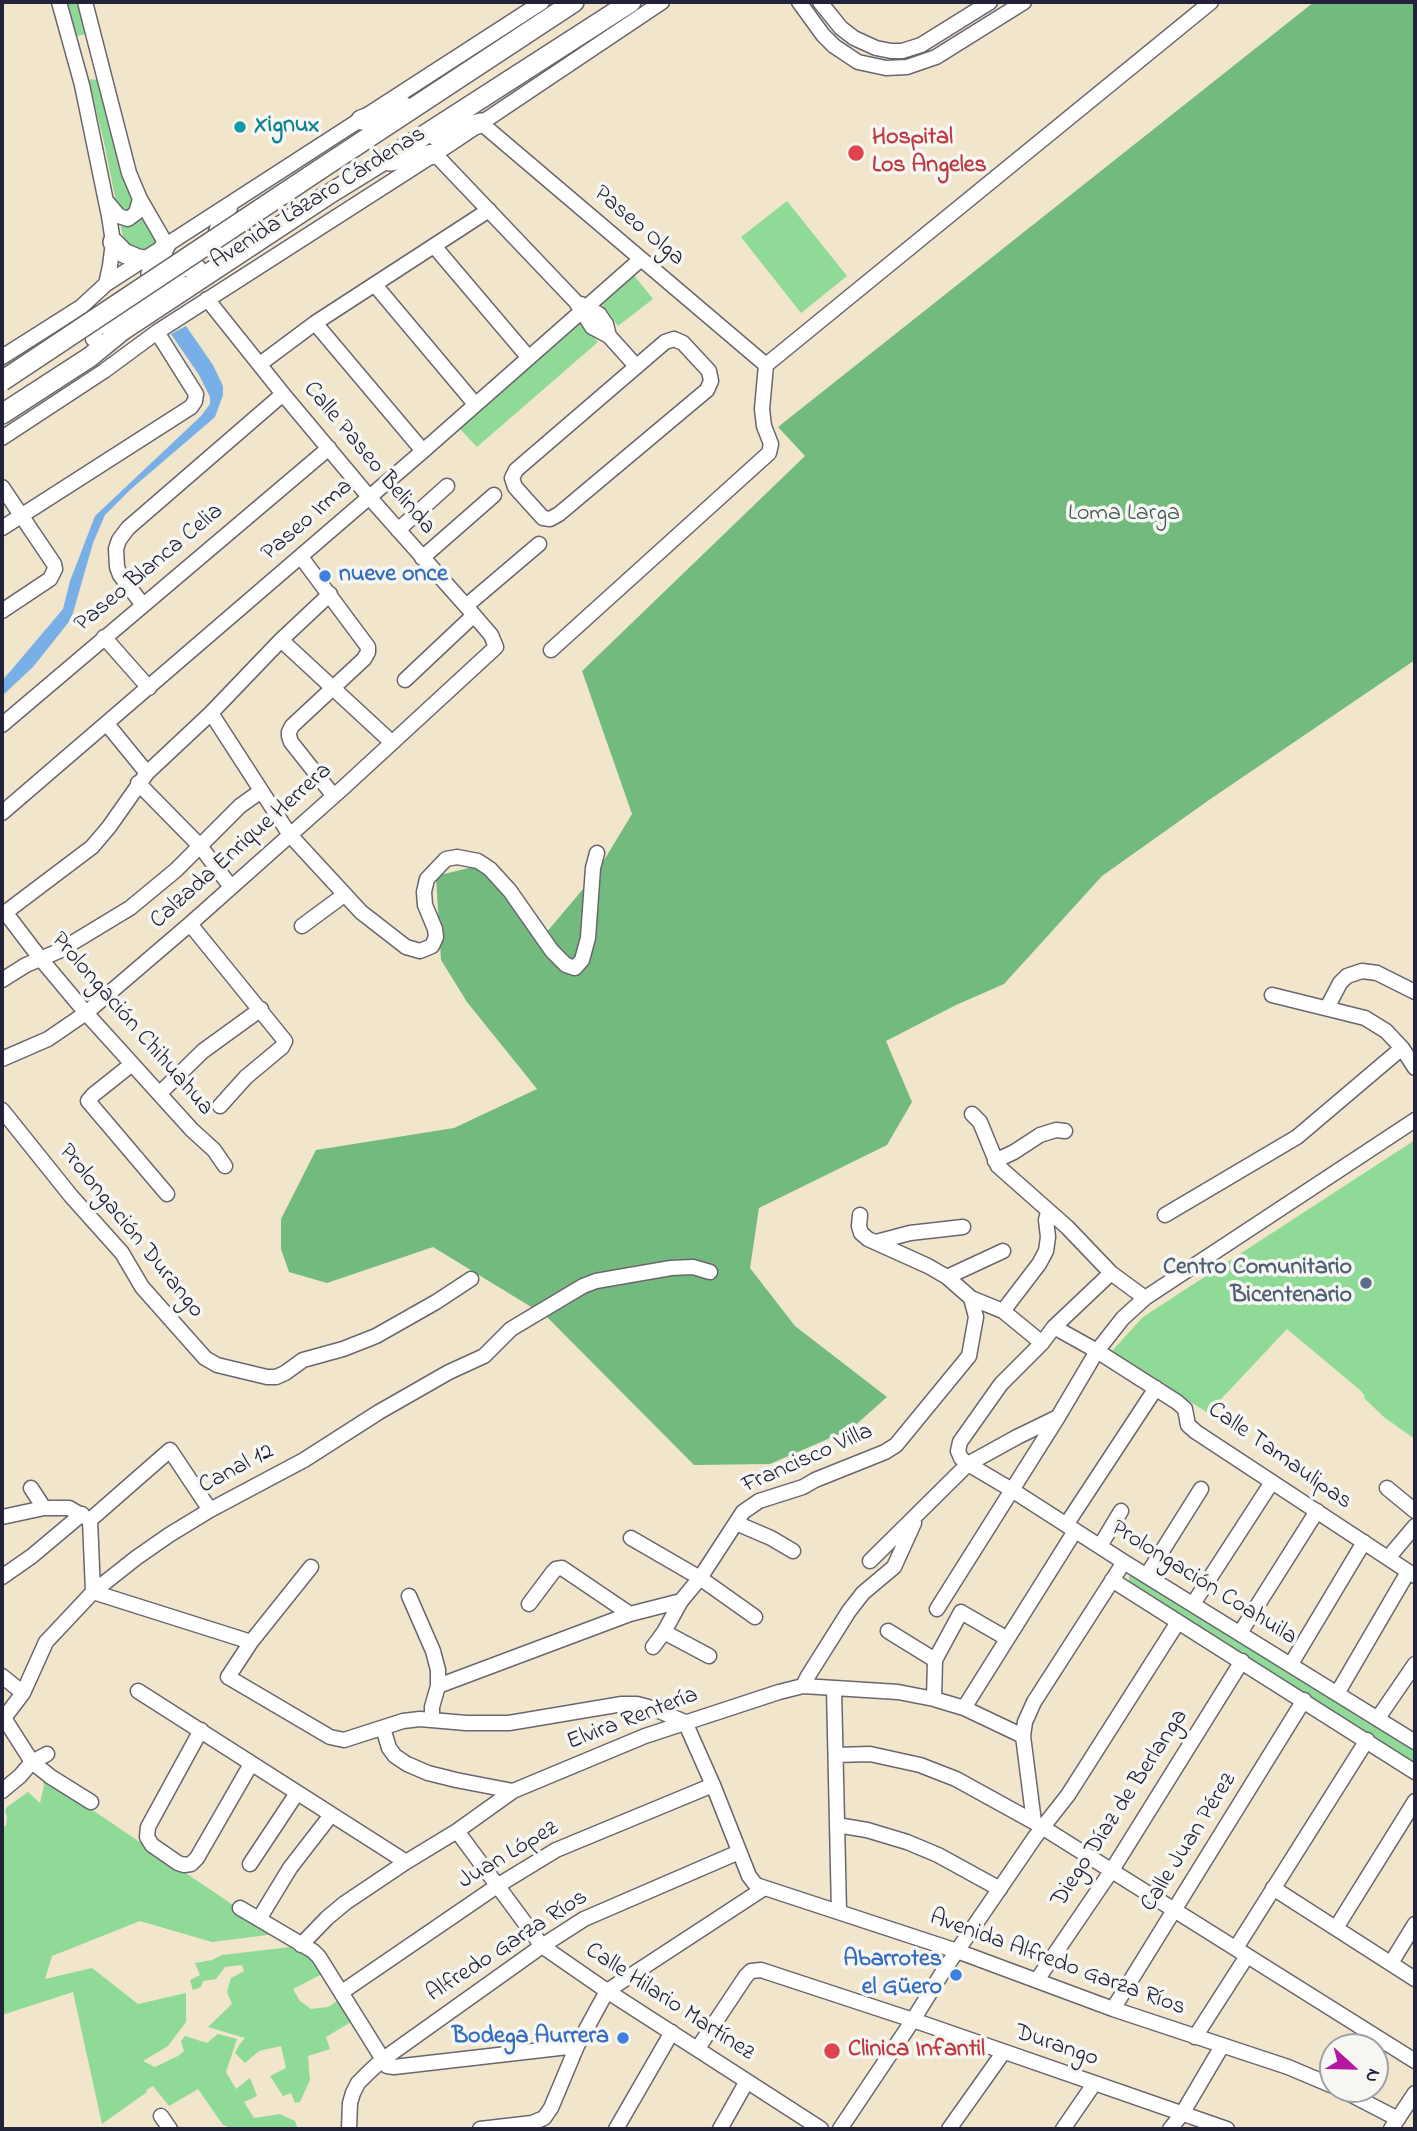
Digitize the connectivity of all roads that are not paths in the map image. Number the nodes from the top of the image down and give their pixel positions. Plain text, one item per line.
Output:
1 (59, 2) edge
2 (85, 2) edge
3 (541, 2) edge
4 (574, 2) edge
5 (631, 2) edge
6 (662, 2) edge
7 (799, 2) edge
8 (820, 2) edge
9 (990, 2) edge
10 (1024, 2) edge
11 (1211, 2) edge
12 (515, 9) edge
13 (80, 75) junction
14 (106, 88) junction
15 (435, 92) junction
16 (361, 120) junction
17 (481, 123) junction
18 (412, 143) junction
19 (435, 154) junction
20 (379, 163) junction
21 (244, 194) junction
22 (326, 196) junction
23 (140, 199) junction
24 (107, 202) junction
25 (489, 210) junction
26 (113, 242) junction
27 (166, 244) junction
28 (233, 246) junction
29 (434, 246) junction
30 (641, 259) junction
31 (156, 263) junction
32 (196, 268) junction
33 (106, 284) junction
34 (375, 285) junction
35 (162, 288) junction
36 (207, 299) junction
37 (134, 306) junction
38 (80, 307) junction
39 (582, 307) junction
40 (315, 323) junction
41 (157, 331) junction
42 (93, 339) junction
43 (2, 357) edge
44 (529, 358) junction
45 (260, 364) junction
46 (766, 365) junction
47 (636, 366) junction
48 (2, 381) edge
49 (283, 394) junction
50 (2, 404) edge
51 (475, 404) junction
52 (2, 414) edge
53 (2, 438) edge
54 (329, 448) junction
55 (424, 452) junction
56 (447, 486) dead end
57 (2, 487) edge
58 (494, 495) dead end
59 (370, 498) junction
60 (21, 516) junction
61 (2, 528) edge
62 (398, 530) junction
63 (539, 544) dead end
64 (301, 557) junction
65 (422, 558) junction
66 (330, 594) junction
67 (144, 605) junction
68 (2, 611) edge
69 (470, 611) junction
70 (104, 637) junction
71 (281, 640) junction
72 (495, 644) junction
73 (551, 650) dead end
74 (405, 680) dead end
75 (149, 688) junction
76 (334, 689) junction
77 (211, 713) junction
78 (107, 724) junction
79 (2, 725) edge
80 (387, 738) junction
81 (143, 778) junction
82 (329, 790) junction
83 (261, 791) junction
84 (2, 813) edge
85 (288, 832) junction
86 (200, 846) junction
87 (597, 853) dead end
88 (229, 884) junction
89 (344, 895) junction
90 (3, 913) edge
91 (191, 924) junction
92 (302, 926) dead end
93 (40, 958) junction
94 (2, 980) edge
95 (1415, 992) edge
96 (1272, 995) dead end
97 (1327, 1008) junction
98 (84, 1009) junction
99 (261, 1009) junction
100 (1402, 1048) junction
101 (2, 1053) edge
102 (2, 1059) edge
103 (132, 1064) junction
104 (1415, 1068) edge
105 (160, 1093) junction
106 (220, 1106) dead end
107 (2, 1110) edge
108 (972, 1114) dead end
109 (1415, 1120) edge
110 (1065, 1131) dead end
111 (995, 1161) junction
112 (225, 1166) dead end
113 (167, 1194) dead end
114 (1048, 1212) junction
115 (860, 1215) dead end
116 (1165, 1215) dead end
117 (963, 1227) dead end
118 (876, 1242) junction
119 (1003, 1251) dead end
120 (710, 1272) dead end
121 (1111, 1273) junction
122 (947, 1277) junction
123 (471, 1279) dead end
124 (971, 1298) junction
125 (1145, 1298) junction
126 (1003, 1311) junction
127 (1054, 1327) junction
128 (1042, 1343) junction
129 (1097, 1351) junction
130 (1156, 1388) junction
131 (1058, 1417) junction
132 (968, 1464) junction
133 (1272, 1482) junction
134 (31, 1488) dead end
135 (1387, 1488) dead end
136 (1201, 1489) dead end
137 (1012, 1490) junction
138 (44, 1508) junction
139 (210, 1510) junction
140 (1121, 1511) dead end
141 (1317, 1511) junction
142 (1415, 1511) edge
143 (918, 1515) junction
144 (2, 1517) edge
145 (86, 1517) junction
146 (736, 1523) junction
147 (1415, 1526) edge
148 (1071, 1528) junction
149 (631, 1538) dead end
150 (1364, 1542) junction
151 (1100, 1546) junction
152 (793, 1551) dead end
153 (1388, 1558) junction
154 (870, 1561) dead end
155 (1124, 1562) junction
156 (311, 1567) dead end
157 (1412, 1574) edge
158 (1147, 1575) junction
159 (2, 1577) edge
160 (700, 1578) junction
161 (1112, 1580) junction
162 (93, 1592) junction
163 (409, 1596) dead end
164 (681, 1601) junction
165 (529, 1604) dead end
166 (940, 1604) dead end
167 (1193, 1604) junction
168 (630, 1614) junction
169 (755, 1617) dead end
170 (1178, 1622) junction
171 (888, 1631) dead end
172 (664, 1632) junction
173 (1240, 1633) junction
174 (1006, 1638) junction
175 (251, 1642) junction
176 (653, 1647) dead end
177 (709, 1656) dead end
178 (935, 1660) junction
179 (1242, 1661) junction
180 (1291, 1664) junction
181 (1415, 1664) edge
182 (2, 1676) edge
183 (438, 1686) junction
184 (803, 1686) junction
185 (834, 1689) junction
186 (138, 1691) dead end
187 (1338, 1692) junction
188 (23, 1693) junction
189 (934, 1699) junction
190 (1304, 1700) junction
191 (964, 1708) junction
192 (1378, 1718) junction
193 (3, 1719) edge
194 (432, 1720) junction
195 (685, 1722) junction
196 (383, 1728) junction
197 (201, 1730) junction
198 (1023, 1736) junction
199 (1367, 1740) junction
200 (1415, 1742) edge
201 (47, 1754) dead end
202 (836, 1755) junction
203 (32, 1762) junction
204 (251, 1764) junction
205 (1415, 1772) edge
206 (713, 1785) junction
207 (2, 1791) edge
208 (513, 1791) junction
209 (297, 1793) junction
210 (1415, 1801) edge
211 (91, 1802) dead end
212 (331, 1815) junction
213 (1039, 1824) junction
214 (837, 1825) junction
215 (457, 1831) junction
216 (739, 1853) junction
217 (406, 1862) junction
218 (250, 1864) dead end
219 (1112, 1870) junction
220 (497, 1886) junction
221 (1273, 1888) junction
222 (763, 1889) junction
223 (1000, 1889) junction
224 (240, 1908) dead end
225 (1175, 1910) junction
226 (839, 1913) junction
227 (259, 1919) junction
228 (1415, 1924) edge
229 (1336, 1928) junction
230 (301, 1945) junction
231 (542, 1946) junction
232 (957, 1951) junction
233 (1242, 1952) junction
234 (1391, 1964) junction
235 (1415, 1979) edge
236 (1037, 1980) junction
237 (607, 1991) junction
238 (342, 1992) junction
239 (1113, 2009) junction
240 (913, 2020) junction
241 (672, 2032) junction
242 (1195, 2037) junction
243 (577, 2046) junction
244 (1222, 2046) junction
245 (698, 2048) junction
246 (1003, 2053) junction
247 (382, 2060) junction
248 (1415, 2061) edge
249 (1319, 2080) edge
250 (747, 2081) junction
251 (1094, 2084) junction
252 (1415, 2093) edge
253 (1362, 2103) edge
254 (1182, 2114) junction
255 (161, 2116) dead end
256 (1395, 2124) edge
257 (170, 2129) edge
258 (349, 2129) edge
259 (480, 2129) edge
260 (616, 2129) edge
261 (720, 2129) edge
262 (821, 2129) edge
263 (840, 2129) edge
264 (949, 2129) edge
265 (1063, 2129) edge
266 (1170, 2129) edge
267 (1227, 2129) edge

1 - 13 street
2 - 14 street
3 - 12 street, Avenida Lázaro Cárdenas
4 - 15 highway, Avenida Lázaro Cárdenas
5 - 18 highway, Avenida Lázaro Cárdenas
6 - 17 street, Avenida Lázaro Cárdenas
7 - 10 street
8 - 9 street
11 - 46 street
12 - 16 street, Avenida Lázaro Cárdenas
13 - 14 street
13 - 24 street
14 - 23 street
15 - 16 highway
15 - 48 highway, Avenida Lázaro Cárdenas, bridge
16 - 21 street, Avenida Lázaro Cárdenas
17 - 18 highway
17 - 19 street, Avenida Lázaro Cárdenas
17 - 30 street, Paseo Olga
18 - 20 highway, Avenida Lázaro Cárdenas
19 - 20 highway
19 - 25 street
19 - 36 street, Avenida Lázaro Cárdenas
20 - 22 highway, Avenida Lázaro Cárdenas
21 - 27 street, Avenida Lázaro Cárdenas
21 - 28 street
22 - 28 highway
22 - 52 highway, Avenida Lázaro Cárdenas
23 - 24 street
23 - 27 street
24 - 26 street
25 - 29 street
25 - 39 street
26 - 31 highway
26 - 33 street
27 - 31 highway
27 - 31 street, Avenida Lázaro Cárdenas
28 - 32 highway
29 - 34 street
29 - 44 street
30 - 39 street, Paseo Irma
30 - 46 street, Paseo Olga
31 - 32 highway
31 - 33 street, Avenida Lázaro Cárdenas
31 - 35 highway
31 - 37 highway
32 - 35 highway
33 - 38 street, Avenida Lázaro Cárdenas
34 - 40 street
34 - 51 street
35 - 37 highway
36 - 41 street, Avenida Lázaro Cárdenas
36 - 45 street, Calle Paseo Belinda
37 - 42 highway
38 - 42 street
38 - 43 street, Avenida Lázaro Cárdenas
39 - 44 street, Paseo Irma
39 - 47 street
40 - 45 street
40 - 55 street
41 - 53 street, Avenida Lázaro Cárdenas
41 - 60 street
42 - 50 highway
44 - 51 street, Paseo Irma
45 - 49 street, Calle Paseo Belinda
46 - 73 street
47 - 47 street
49 - 54 street, Calle Paseo Belinda
49 - 67 street
51 - 55 street, Paseo Irma
54 - 59 street, Calle Paseo Belinda
54 - 67 street, Paseo Blanca Celia
55 - 59 street, Paseo Irma
56 - 62 street
57 - 60 street
58 - 65 street
59 - 62 street, Calle Paseo Belinda
59 - 64 street, Paseo Irma
60 - 61 street
60 - 68 street
62 - 65 street, Calle Paseo Belinda
63 - 69 street
64 - 66 street
64 - 75 street, Paseo Irma
65 - 69 street, Calle Paseo Belinda
66 - 71 street
66 - 76 street
67 - 70 street, Paseo Blanca Celia
69 - 72 street, Calle Paseo Belinda
69 - 74 street
70 - 75 street
70 - 79 street, Paseo Blanca Celia
71 - 76 street
71 - 77 street
72 - 80 street, Calzada Enrique Herrera
72 - 85 street, Calzada Enrique Herrera
75 - 78 street, Paseo Irma
76 - 80 street
76 - 82 street
77 - 81 street
77 - 83 street
78 - 81 street
78 - 84 street, Paseo Irma
80 - 82 street, Calzada Enrique Herrera
81 - 86 street
81 - 90 street
82 - 85 street, Calzada Enrique Herrera
83 - 85 street
83 - 86 street
85 - 88 street, Calzada Enrique Herrera
85 - 89 street
86 - 88 street
86 - 93 street
87 - 89 street
88 - 91 street, Calzada Enrique Herrera
88 - 98 street, Calzada Enrique Herrera
89 - 92 street
90 - 93 street, Prolongación Chihuahua
91 - 98 street, Calzada Enrique Herrera
91 - 99 street
93 - 94 street
93 - 98 street, Prolongación Chihuahua
95 - 97 street
96 - 97 street
97 - 100 street
98 - 101 street, Calzada Enrique Herrera
98 - 102 street, Calzada Enrique Herrera
98 - 103 street, Prolongación Chihuahua
99 - 105 street
99 - 106 street
100 - 104 street
100 - 116 street
103 - 105 street, Prolongación Chihuahua
103 - 113 street
105 - 112 street, Prolongación Chihuahua
107 - 123 street, Prolongación Durango
108 - 111 street
109 - 125 street
110 - 111 street
111 - 114 street
114 - 121 street
114 - 126 street
115 - 118 street
117 - 118 street
118 - 122 street
119 - 122 street
120 - 139 street, Canal 12
121 - 125 street
121 - 127 street
122 - 124 street
124 - 126 street
124 - 146 street, Francisco Villa
125 - 129 street
126 - 128 street
127 - 128 street
127 - 129 street, Calle Tamaulipas
128 - 132 street
129 - 130 street, Calle Tamaulipas
129 - 131 street
130 - 133 street, Calle Tamaulipas
130 - 148 street
131 - 132 street
131 - 137 street
132 - 137 street, Prolongación Coahuila
132 - 143 street
133 - 141 street, Calle Tamaulipas
133 - 167 street
134 - 138 street
135 - 142 street
136 - 158 street
137 - 148 street, Prolongación Coahuila
137 - 166 street
138 - 144 street
138 - 145 street
139 - 145 street
139 - 162 street, Canal 12
140 - 151 street
141 - 150 street, Calle Tamaulipas
141 - 173 street
143 - 154 street
143 - 184 street
145 - 159 street
145 - 162 street
146 - 152 street
146 - 160 street, Francisco Villa
147 - 153 street
148 - 151 street, Prolongación Coahuila
148 - 174 street
149 - 160 street
150 - 153 street, Calle Tamaulipas
150 - 180 street
151 - 155 street, Prolongación Coahuila
153 - 157 street, Calle Tamaulipas
155 - 158 street, Prolongación Coahuila
155 - 161 street
156 - 175 street
157 - 187 street
158 - 167 street, Prolongación Coahuila
160 - 164 street, Francisco Villa
160 - 169 street
161 - 170 street
161 - 198 street
162 - 175 street
162 - 188 street, Canal 12
163 - 183 street
164 - 168 street
164 - 172 street, Francisco Villa
165 - 168 street
167 - 173 street, Prolongación Coahuila
168 - 183 street
170 - 179 street
170 - 213 street
171 - 178 street
172 - 176 street, Francisco Villa
172 - 177 street
173 - 180 street, Prolongación Coahuila
174 - 178 street
174 - 191 street
175 - 196 street
178 - 189 street
179 - 190 street
179 - 219 street, Diego Díaz de Berlanga
180 - 187 street, Prolongación Coahuila
181 - 192 street
182 - 188 street
183 - 194 street
184 - 185 street, Elvira Rentería
184 - 195 street, Elvira Rentería
185 - 189 street, Elvira Rentería
185 - 202 street
186 - 197 street
187 - 192 street, Prolongación Coahuila
188 - 193 street, Canal 12
189 - 191 street, Elvira Rentería
190 - 199 street
190 - 225 street, Calle Juan Pérez
191 - 198 street, Elvira Rentería
192 - 200 street, Prolongación Coahuila
193 - 203 street, Canal 12
194 - 195 street
194 - 196 street
195 - 206 street
195 - 208 street, Elvira Rentería
196 - 208 street
197 - 204 street
197 - 204 street
198 - 213 street
199 - 205 street
199 - 221 street
201 - 203 street
202 - 213 street
202 - 214 street
203 - 207 street
203 - 211 street
204 - 209 street
206 - 216 street
206 - 220 street, Juan López
208 - 215 street, Elvira Rentería
209 - 212 street
209 - 218 street
210 - 229 street
212 - 217 street
212 - 227 street
213 - 219 street
213 - 223 street
214 - 223 street
214 - 226 street
215 - 217 street, Elvira Rentería
215 - 220 street, Calle Hilario Martínez
216 - 222 street
216 - 231 street, Alfredo Garza Ríos
217 - 230 street, Elvira Rentería
219 - 225 street
219 - 236 street, Diego Díaz de Berlanga
220 - 231 street, Calle Hilario Martínez
220 - 238 street, Juan López
221 - 229 street
221 - 233 street
222 - 226 street, Avenida Alfredo Garza Ríos
222 - 237 street
223 - 232 street
224 - 227 street
225 - 233 street
225 - 239 street, Calle Juan Pérez
226 - 232 street, Avenida Alfredo Garza Ríos
227 - 230 street
228 - 234 street
229 - 234 street
230 - 238 street
231 - 237 street, Calle Hilario Martínez
231 - 247 street, Alfredo Garza Ríos
232 - 236 street, Avenida Alfredo Garza Ríos
232 - 240 street
233 - 242 street
233 - 248 street
234 - 235 street
236 - 239 street, Avenida Alfredo Garza Ríos
237 - 241 street, Calle Hilario Martínez
237 - 243 street
238 - 247 street
239 - 242 street, Avenida Alfredo Garza Ríos
240 - 245 street, Durango
240 - 246 street, Durango
240 - 263 street
241 - 245 street, Calle Hilario Martínez
241 - 260 street
242 - 244 street, Avenida Alfredo Garza Ríos
243 - 247 street
243 - 259 street
244 - 249 street, Avenida Alfredo Garza Ríos
244 - 254 street
245 - 250 street, Calle Hilario Martínez
246 - 251 street, Durango
246 - 264 street
247 - 258 street, Alfredo Garza Ríos
250 - 261 street
250 - 262 street, Calle Hilario Martínez
251 - 254 street, Durango
251 - 265 street
252 - 256 street
253 - 256 street
254 - 266 street
254 - 267 street, Durango
255 - 257 street

